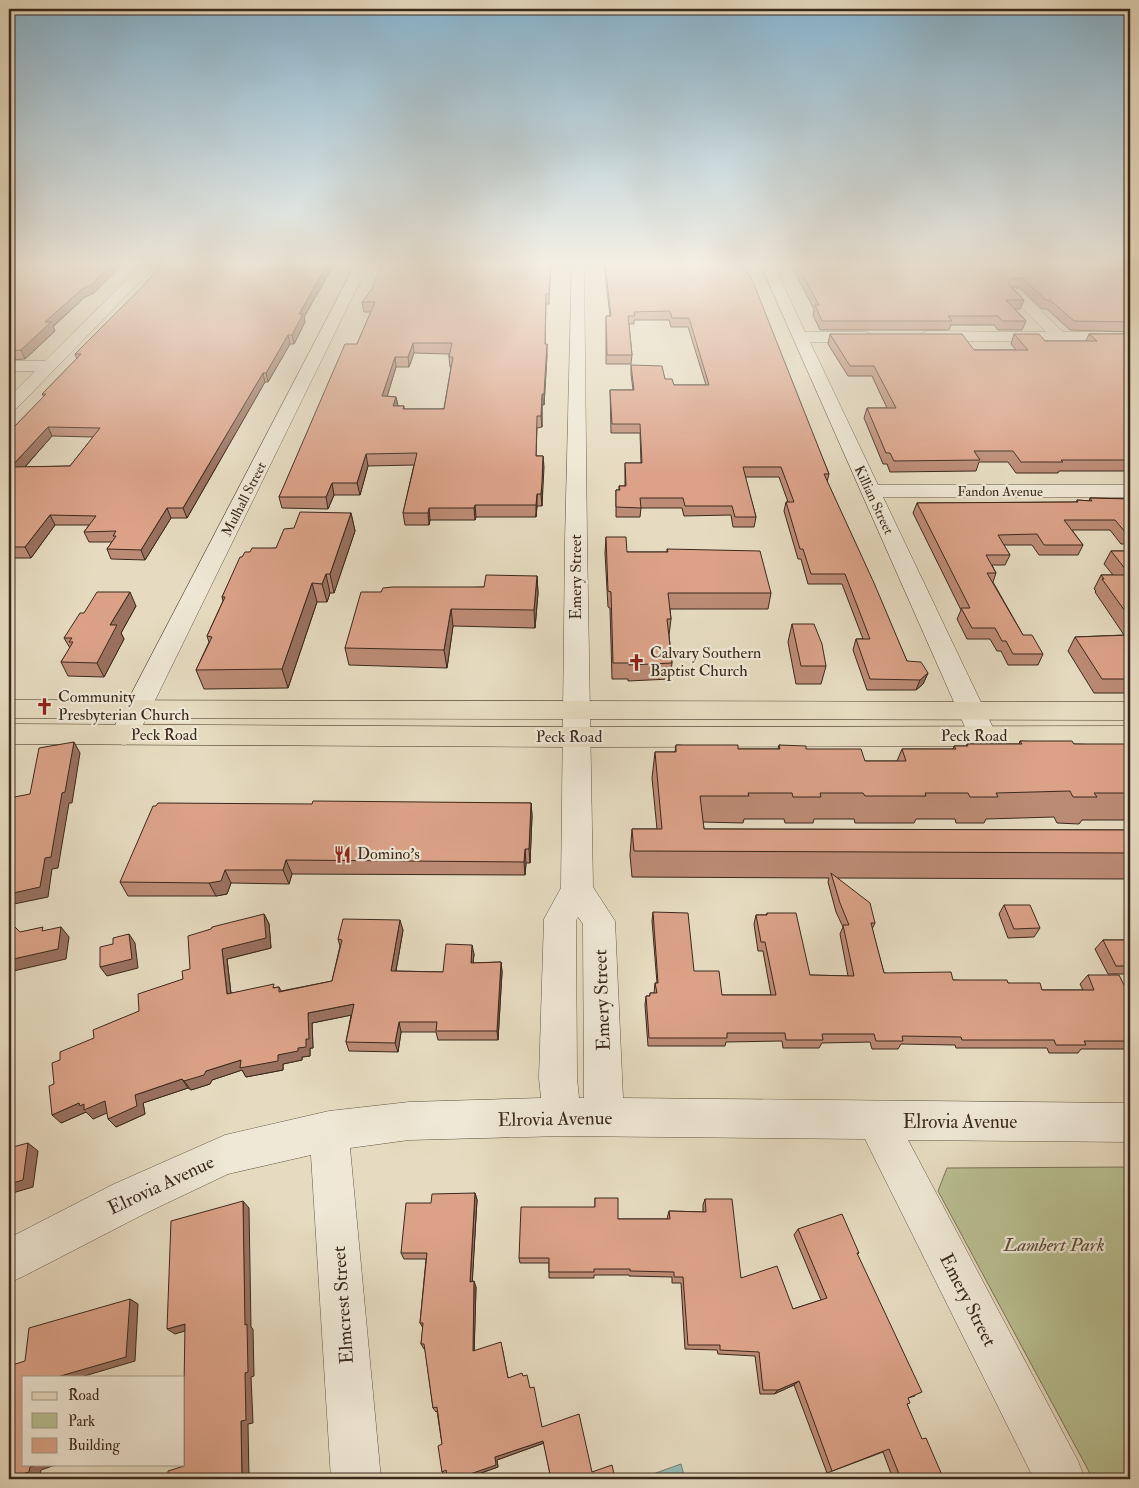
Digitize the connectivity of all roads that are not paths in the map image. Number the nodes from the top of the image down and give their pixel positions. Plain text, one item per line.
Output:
1 (82, 332) edge
2 (328, 332) edge
3 (578, 332) edge
4 (798, 332) edge
5 (1054, 332) edge
6 (883, 336) edge
7 (912, 336) edge
8 (800, 337) junction
9 (1059, 337) junction
10 (1130, 337) edge
11 (9, 366) edge
12 (48, 366) junction
13 (9, 406) edge
14 (869, 490) junction
15 (1130, 491) edge
16 (9, 708) edge
17 (137, 710) junction
18 (971, 710) junction
19 (1130, 711) edge
20 (576, 724) junction
21 (9, 734) edge
22 (124, 735) junction
23 (983, 736) junction
24 (1130, 736) edge
25 (577, 890) junction
26 (562, 1117) junction
27 (603, 1118) junction
28 (877, 1122) junction
29 (1130, 1122) edge
30 (329, 1131) junction
31 (9, 1261) edge
32 (356, 1479) edge
33 (1060, 1479) edge

1 - 12 street
2 - 17 street, Mulhall Street
3 - 20 street, Emery Street
4 - 8 street, Killian Street
5 - 9 street
6 - 8 street
7 - 9 street
8 - 14 street, Killian Street
9 - 10 street
11 - 12 street
12 - 13 street
14 - 15 street, Fandon Avenue
14 - 18 street, Killian Street
16 - 17 main road, Peck Road
17 - 20 main road, Peck Road
17 - 22 street, Mulhall Street
18 - 19 main road, Peck Road
18 - 20 main road, Peck Road
18 - 23 street, Killian Street
20 - 22 main road, Peck Road
20 - 23 main road, Peck Road
20 - 25 street, Emery Street
21 - 22 main road, Peck Road
23 - 24 main road, Peck Road
25 - 26 street
25 - 27 street, Emery Street
26 - 27 street, Elrovia Avenue
26 - 30 street, Elrovia Avenue
27 - 28 street, Elrovia Avenue
28 - 29 street, Elrovia Avenue
28 - 33 street, Emery Street
30 - 31 street, Elrovia Avenue
30 - 32 street, Elmcrest Street

